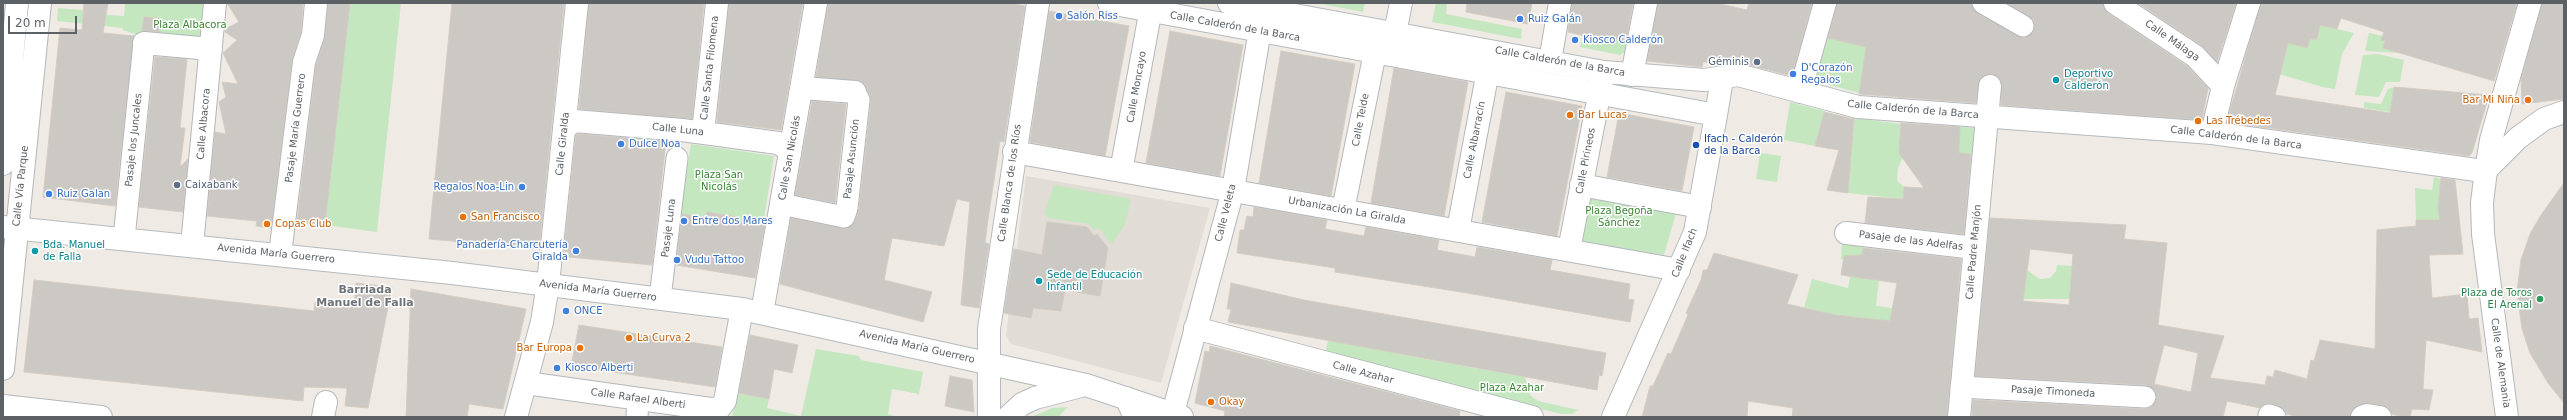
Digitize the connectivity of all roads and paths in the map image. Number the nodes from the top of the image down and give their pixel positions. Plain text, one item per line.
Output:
1 (215, 3) edge
2 (316, 3) edge
3 (577, 3) edge
4 (717, 3) edge
5 (816, 3) edge
6 (1038, 3) edge
7 (1109, 3) edge
8 (1229, 3) edge
9 (1400, 3) edge
10 (1560, 3) edge
11 (1646, 3) edge
12 (1825, 3) edge
13 (1983, 3) edge
14 (2115, 3) edge
15 (2249, 3) edge
16 (2530, 3) edge
17 (12, 6) edge
18 (40, 7) edge
19 (1151, 7) edge
20 (1264, 9) junction
21 (2022, 26) dead end
22 (1260, 31) junction
23 (1387, 32) junction
24 (144, 43) joint
25 (211, 49) junction
26 (1492, 50) junction
27 (1375, 52) junction
28 (1550, 61) junction
29 (1604, 72) junction
30 (1488, 73) junction
31 (1632, 75) junction
32 (1722, 79) junction
33 (1990, 86) dead end
34 (2223, 86) junction
35 (802, 88) junction
36 (855, 92) joint
37 (1800, 92) junction
38 (1599, 93) junction
39 (2564, 112) edge
40 (1716, 115) junction
41 (1986, 117) junction
42 (564, 129) junction
43 (703, 132) junction
44 (2212, 134) junction
45 (1014, 152) junction
46 (790, 154) junction
47 (677, 158) dead end
48 (3, 164) edge
49 (2486, 170) junction
50 (1121, 171) junction
51 (1581, 185) junction
52 (1232, 190) junction
53 (781, 204) junction
54 (1700, 207) junction
55 (1343, 210) junction
56 (10, 228) edge
57 (1458, 230) junction
58 (1846, 233) dead end
59 (124, 238) junction
60 (192, 245) junction
61 (1975, 248) junction
62 (1569, 250) junction
63 (280, 254) junction
64 (1679, 270) junction
65 (548, 284) junction
66 (660, 298) junction
67 (752, 311) junction
68 (1195, 328) junction
69 (988, 363) junction
70 (3, 369) edge
71 (526, 383) junction
72 (1086, 385) junction
73 (1961, 387) junction
74 (2145, 397) dead end
75 (3, 406) edge
76 (1131, 407) edge
77 (638, 408) edge
78 (1178, 415) edge
79 (102, 417) edge
80 (516, 417) edge
81 (989, 417) edge
82 (1008, 417) edge
83 (1532, 417) edge
84 (1613, 417) edge
85 (1959, 417) edge
86 (2362, 417) edge
87 (2380, 417) edge
88 (2508, 417) edge

1 - 25 street, Calle Albacora
2 - 63 street, Pasaje María Guerrero
3 - 42 street, Calle Giralda
4 - 43 street, Calle Santa Filomena
5 - 35 street, Calle San Nicolás
6 - 45 street, Calle Blanca de los Ríos
7 - 19 street, Calle Calderón de la Barca
8 - 20 street, Calle Calderón de la Barca
9 - 23 street, Calle Teide
10 - 28 street
11 - 31 street
12 - 37 street
13 - 21 street
14 - 34 street, Calle Málaga
15 - 34 street
16 - 49 street, Calle de Alemania
17 - 18 street
17 - 48 street, Calle Vía Parque
18 - 56 street, Calle Vía Parque
19 - 22 street, Calle Calderón de la Barca
19 - 50 street, Calle Moncayo
20 - 22 street, Calle Veleta
20 - 23 street, Calle Calderón de la Barca
22 - 27 street, Calle Calderón de la Barca
22 - 52 street, Calle Veleta
23 - 26 street, Calle Calderón de la Barca
23 - 27 street, Calle Teide
24 - 25 street
24 - 59 street, Pasaje los Juncales
25 - 60 street, Calle Albacora
26 - 28 street, Calle Calderón de la Barca
26 - 30 street, Calle Albarracín
27 - 30 street, Calle Calderón de la Barca
27 - 55 street, Calle Teide
28 - 29 street, Calle Calderón de la Barca
29 - 31 street, Calle Calderón de la Barca
29 - 38 street, Calle Pirineos
30 - 38 street, Calle Calderón de la Barca
30 - 57 street, Calle Albarracín
31 - 32 street, Calle Calderón de la Barca
32 - 37 street, Calle Calderón de la Barca
32 - 40 street, Calle Ifach
33 - 41 street, Calle Padre Manjón
34 - 44 street
35 - 36 street, Pasaje Asunción
35 - 46 street, Calle San Nicolás
36 - 53 street, Pasaje Asunción
37 - 41 street, Calle Calderón de la Barca
38 - 40 street, Calle Calderón de la Barca
38 - 51 street, Calle Pirineos
39 - 49 street
40 - 54 street, Calle Ifach
41 - 44 street, Calle Calderón de la Barca
41 - 61 street, Calle Padre Manjón
42 - 43 street, Calle Luna
42 - 65 street, Calle Giralda
43 - 46 street, Calle Luna
44 - 49 street, Calle Calderón de la Barca
45 - 50 street, Urbanización La Giralda
45 - 69 street, Calle Blanca de los Ríos
46 - 53 street, Calle San Nicolás
47 - 66 street, Pasaje Luna
49 - 88 street, Calle de Alemania
50 - 52 street, Urbanización La Giralda
51 - 54 street
51 - 62 street, Calle Pirineos
52 - 55 street, Urbanización La Giralda
52 - 68 street, Calle Veleta
53 - 67 street, Calle San Nicolás
54 - 64 street, Calle Ifach
55 - 57 street, Urbanización La Giralda
56 - 59 street, Avenida María Guerrero
56 - 70 street, Calle Vía Parque
57 - 62 street, Urbanización La Giralda
58 - 61 street, Pasaje de las Adelfas
59 - 60 street, Avenida María Guerrero
60 - 63 street, Avenida María Guerrero
61 - 73 street, Calle Padre Manjón
62 - 64 street, Urbanización La Giralda
63 - 65 street, Avenida María Guerrero
64 - 84 street, Calle Ifach
65 - 66 street, Avenida María Guerrero
65 - 71 street, Calle Giralda
66 - 67 street, Avenida María Guerrero
67 - 69 street, Avenida María Guerrero
67 - 77 street, Calle Rafael Alberti
68 - 78 street, Calle Veleta
68 - 83 street, Calle Azahar
69 - 72 street, Avenida María Guerrero
69 - 81 street, Calle Blanca de los Ríos
71 - 77 street, Calle Rafael Alberti
71 - 80 street, Calle Giralda
72 - 76 street, Avenida María Guerrero
72 - 82 street
73 - 74 street, Pasaje Timoneda
73 - 85 street, Calle Padre Manjón
75 - 79 street
76 - 78 street, Avenida María Guerrero
86 - 87 street

